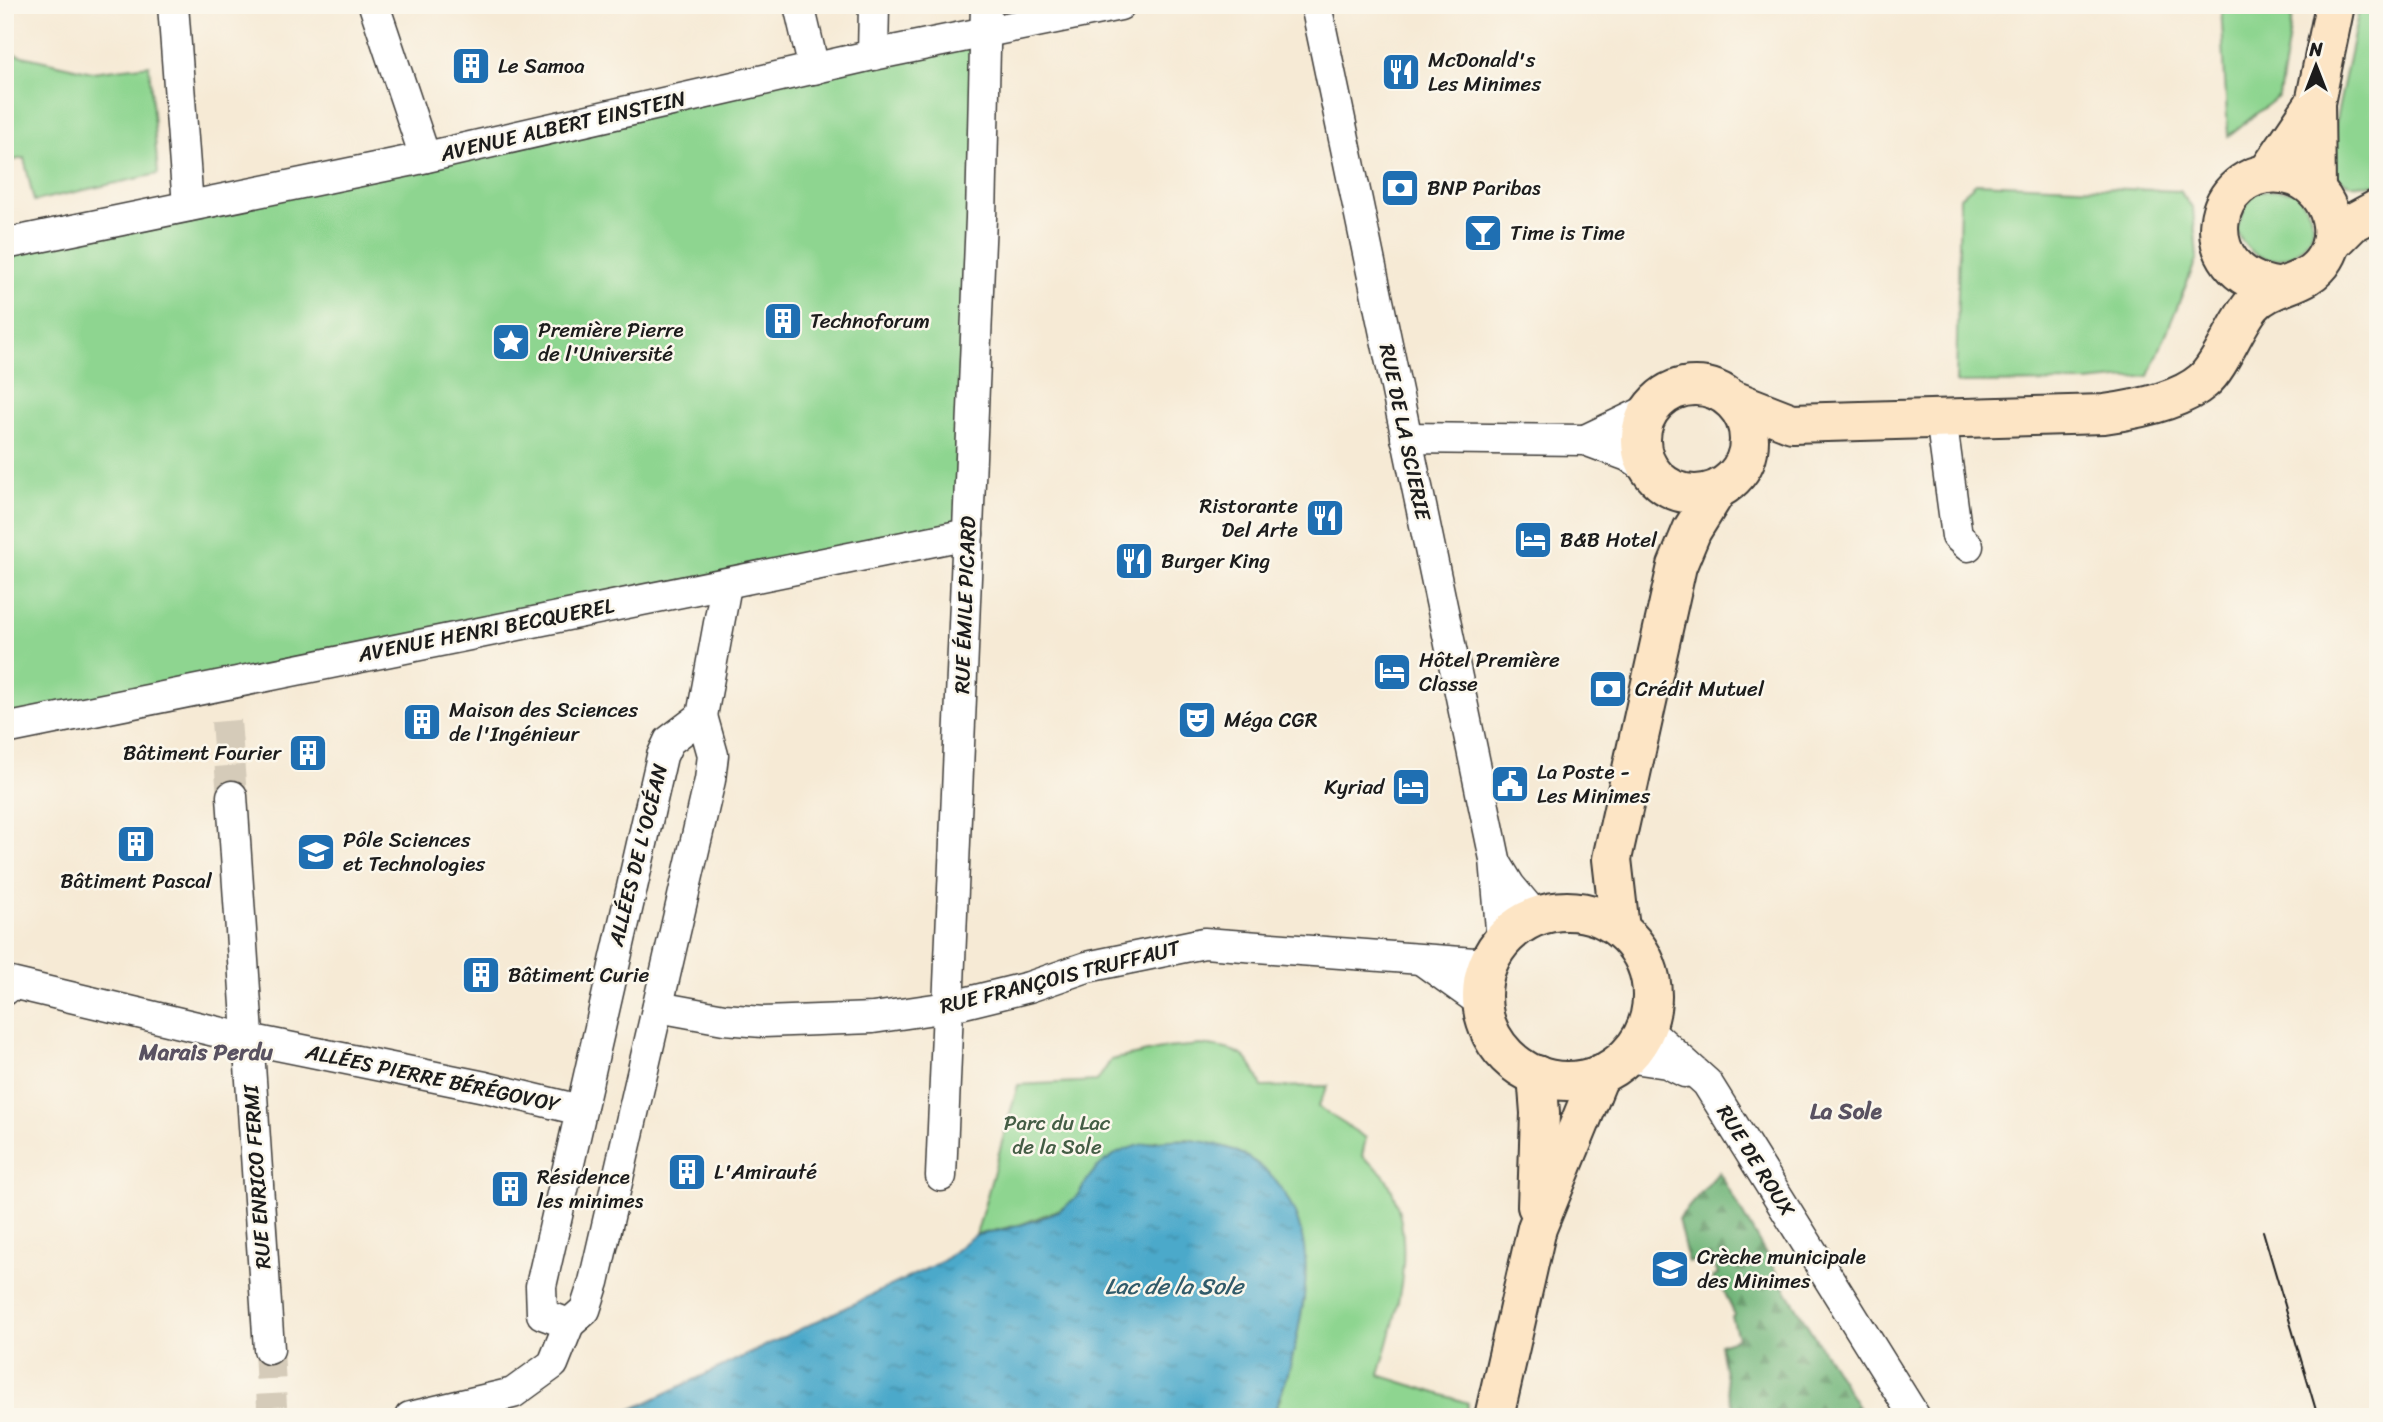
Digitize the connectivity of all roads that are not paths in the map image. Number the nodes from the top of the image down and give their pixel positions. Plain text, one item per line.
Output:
1 (173, 5) edge
2 (374, 5) edge
3 (799, 5) edge
4 (874, 5) edge
5 (1120, 5) edge
6 (1317, 5) edge
7 (2335, 5) edge
8 (985, 19) edge
9 (873, 55) junction
10 (814, 69) junction
11 (2315, 103) junction
12 (425, 157) junction
13 (2267, 174) junction
14 (2319, 193) junction
15 (2378, 198) edge
16 (188, 206) junction
17 (2378, 209) edge
18 (5, 244) edge
19 (2331, 244) junction
20 (2228, 261) junction
21 (2276, 287) junction
22 (1733, 400) junction
23 (2164, 400) junction
24 (1650, 409) junction
25 (1941, 418) junction
26 (1837, 422) junction
27 (1406, 438) junction
28 (1585, 440) junction
29 (1659, 479) junction
30 (1729, 480) junction
31 (968, 534) junction
32 (1968, 546) dead end
33 (1678, 566) junction
34 (726, 585) junction
35 (702, 716) junction
36 (5, 729) edge
37 (232, 796) tunnel mouth
38 (1494, 859) junction
39 (1612, 859) junction
40 (1574, 911) junction
41 (1536, 917) junction
42 (1620, 929) junction
43 (1495, 952) junction
44 (1422, 960) junction
45 (5, 989) edge
46 (1482, 1003) junction
47 (658, 1007) junction
48 (948, 1007) junction
49 (248, 1039) junction
50 (1624, 1053) junction
51 (1536, 1075) junction
52 (580, 1110) junction
53 (941, 1177) dead end
54 (1537, 1228) junction
55 (560, 1321) junction
56 (269, 1349) tunnel mouth
57 (410, 1417) edge
58 (1494, 1417) edge
59 (1915, 1417) edge

1 - 16 street
2 - 12 street
3 - 10 street
4 - 9 street
5 - 8 street, AVENUE ALBERT EINSTEIN
6 - 27 street, RUE DE LA SCIERIE
7 - 11 street
8 - 9 street, AVENUE ALBERT EINSTEIN
8 - 31 street, RUE ÉMILE PICARD
9 - 10 street, AVENUE ALBERT EINSTEIN
10 - 12 street, AVENUE ALBERT EINSTEIN
11 - 13 street
11 - 14 street
12 - 16 street, AVENUE ALBERT EINSTEIN
13 - 14 street
13 - 20 street
14 - 15 street
14 - 19 street
16 - 18 street, AVENUE ALBERT EINSTEIN
17 - 19 street
19 - 21 street
20 - 21 street
20 - 23 street
21 - 23 street
22 - 24 street
22 - 26 street
22 - 30 street
23 - 25 street
24 - 28 street
24 - 29 street
25 - 26 street
25 - 32 street
26 - 30 street
27 - 28 street
27 - 38 street, RUE DE LA SCIERIE
28 - 29 street
29 - 30 street
29 - 33 street
30 - 33 street
31 - 34 street, AVENUE HENRI BECQUEREL
31 - 48 street, RUE ÉMILE PICARD
33 - 39 street
34 - 35 street
34 - 36 street, AVENUE HENRI BECQUEREL
35 - 47 street
35 - 52 street, ALLÉES DE L'OCÉAN
37 - 49 street, RUE ENRICO FERMI
38 - 41 street, RUE DE LA SCIERIE
38 - 43 street, RUE DE LA SCIERIE
39 - 40 street
39 - 42 street
40 - 41 street
40 - 42 street
41 - 43 street
42 - 50 street
43 - 44 street, RUE FRANÇOIS TRUFFAUT
43 - 46 street
44 - 46 street, RUE FRANÇOIS TRUFFAUT
44 - 48 street, RUE FRANÇOIS TRUFFAUT
45 - 49 street, ALLÉES PIERRE BÉRÉGOVOY
46 - 51 street
47 - 48 street, RUE FRANÇOIS TRUFFAUT
47 - 55 street
48 - 53 street, RUE ÉMILE PICARD
49 - 52 street, ALLÉES PIERRE BÉRÉGOVOY
49 - 56 street, RUE ENRICO FERMI
50 - 51 street
50 - 54 street
50 - 59 street, RUE DE ROUX
51 - 54 street
52 - 55 street, ALLÉES DE L'OCÉAN
54 - 58 street
55 - 57 street

